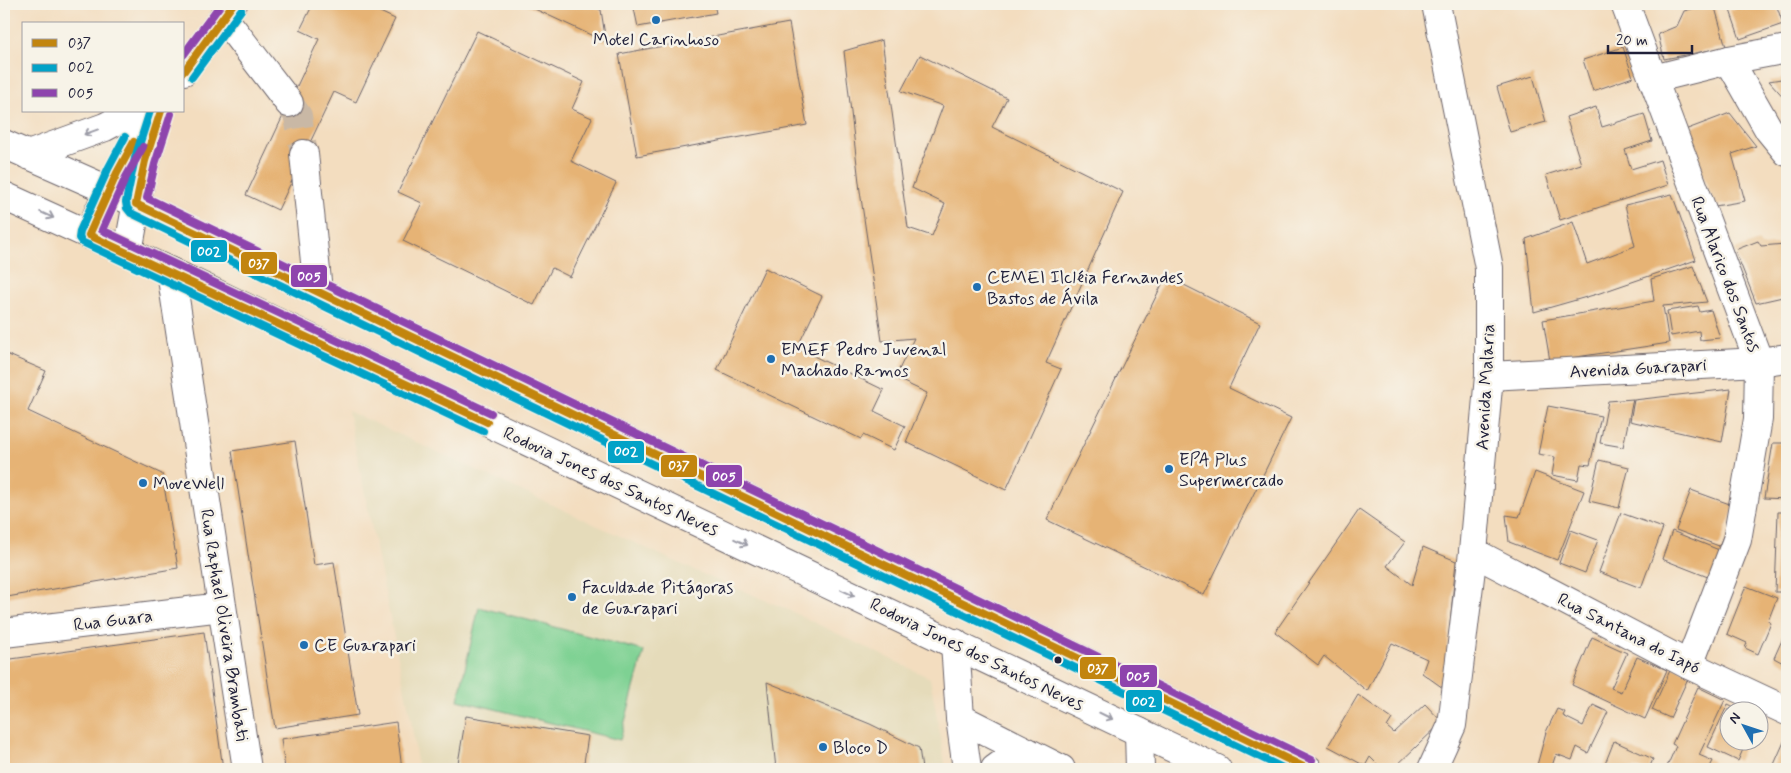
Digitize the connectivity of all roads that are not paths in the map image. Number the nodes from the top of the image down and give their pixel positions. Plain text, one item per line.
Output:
1 (1436, 4) edge
2 (1625, 4) edge
3 (228, 10) edge
4 (1787, 49) edge
5 (1729, 60) junction
6 (185, 70) edge
7 (1652, 79) junction
8 (289, 103) tunnel mouth
9 (133, 112) edge
10 (154, 112) edge
11 (160, 112) edge
12 (16, 149) edge
13 (1787, 152) edge
14 (304, 154) tunnel mouth
15 (108, 190) junction
16 (4, 196) edge
17 (136, 204) junction
18 (90, 234) junction
19 (128, 252) junction
20 (171, 272) junction
21 (318, 291) junction
22 (1787, 358) edge
23 (1759, 362) junction
24 (1489, 376) junction
25 (1473, 552) junction
26 (936, 590) junction
27 (222, 607) junction
28 (918, 626) junction
29 (4, 633) edge
30 (955, 644) junction
31 (1689, 665) junction
32 (1787, 711) edge
33 (960, 718) junction
34 (1139, 732) junction
35 (1045, 763) edge
36 (247, 769) edge
37 (967, 769) edge
38 (995, 769) edge
39 (1140, 769) edge
40 (1217, 769) edge
41 (1308, 769) edge
42 (1432, 769) edge

1 - 24 main road, Avenida Malaria
2 - 7 main road, Rua Alarico dos Santos
3 - 6 main road
3 - 8 main road
4 - 5 main road
5 - 7 main road
5 - 13 main road
7 - 23 main road, Rua Alarico dos Santos
9 -> 12 main road
10 - 15 main road
11 - 17 main road
12 - 15 main road
14 - 21 main road
15 - 17 main road
15 - 18 main road
16 -> 18 main road, Rodovia Jones dos Santos Neves
17 - 19 main road
17 - 21 main road
18 - 19 main road, Rodovia Jones dos Santos Neves
19 - 20 main road, Rodovia Jones dos Santos Neves
20 - 27 main road, Rua Raphael Oliveira Brambati
20 -> 28 main road, Rodovia Jones dos Santos Neves
21 - 26 main road
22 - 23 main road, Avenida Guarapari
23 - 24 main road, Avenida Guarapari
23 - 31 main road, Rua Alarico dos Santos
24 - 25 main road, Avenida Malaria
25 - 31 main road, Rua Santana do Iapó
25 - 42 main road, Avenida Malaria
26 - 28 main road
26 - 41 main road
27 - 29 main road, Rua Guara
27 - 36 main road, Rua Raphael Oliveira Brambati
28 - 30 main road, Rodovia Jones dos Santos Neves
30 - 33 main road
30 -> 34 main road, Rodovia Jones dos Santos Neves
31 - 32 main road, Rua Santana do Iapó
33 - 35 main road
33 - 37 main road
34 - 39 main road
34 - 40 main road, Rodovia Jones dos Santos Neves
35 - 38 main road

